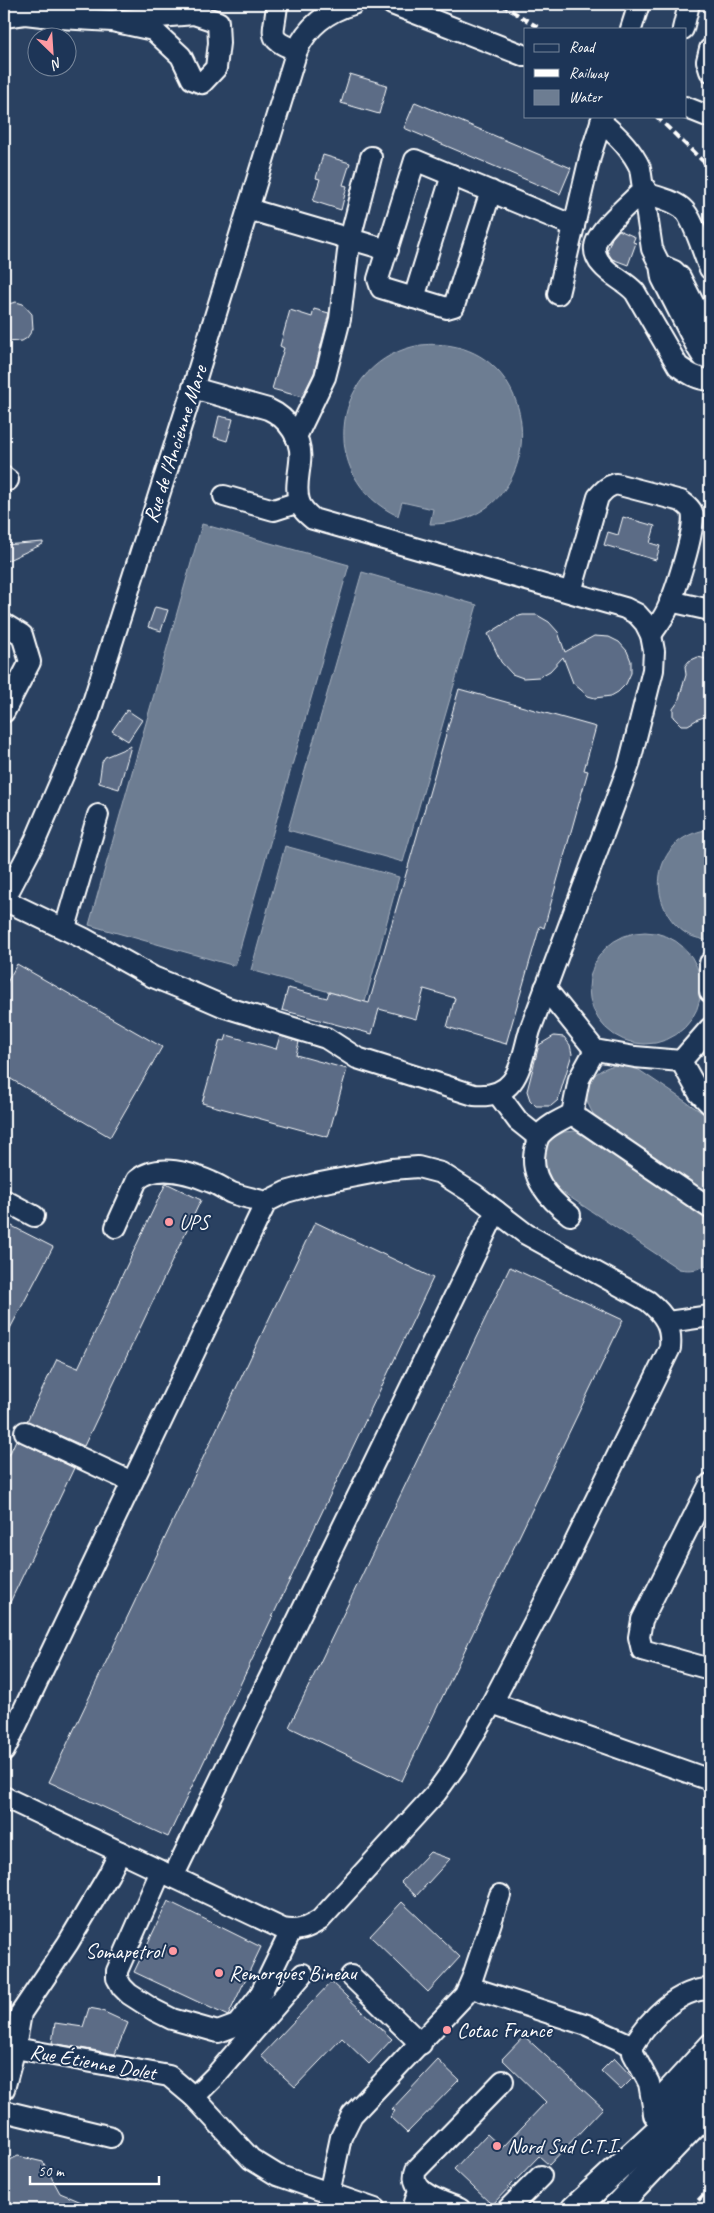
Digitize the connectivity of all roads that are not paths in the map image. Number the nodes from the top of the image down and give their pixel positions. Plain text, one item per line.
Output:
1 (277, 4) edge
2 (353, 4) edge
3 (639, 4) edge
4 (689, 4) edge
5 (398, 5) edge
6 (4, 17) edge
7 (112, 21) junction
8 (631, 28) edge
9 (684, 28) edge
10 (710, 49) edge
11 (298, 50) junction
12 (524, 56) edge
13 (710, 71) edge
14 (686, 108) edge
15 (710, 117) edge
16 (602, 119) edge
17 (371, 157) dead end
18 (452, 175) junction
19 (491, 191) junction
20 (645, 191) junction
21 (248, 209) junction
22 (574, 226) junction
23 (350, 239) junction
24 (388, 250) junction
25 (660, 265) junction
26 (710, 269) edge
27 (558, 294) dead end
28 (414, 298) junction
29 (710, 336) edge
30 (710, 359) edge
31 (710, 380) edge
32 (193, 388) junction
33 (296, 437) junction
34 (224, 496) dead end
35 (299, 502) junction
36 (571, 592) junction
37 (670, 602) junction
38 (710, 610) edge
39 (4, 624) edge
40 (651, 635) junction
41 (4, 712) edge
42 (98, 816) dead end
43 (6, 892) edge
44 (64, 928) junction
45 (710, 963) edge
46 (545, 988) junction
47 (710, 992) edge
48 (710, 1028) edge
49 (595, 1050) junction
50 (681, 1060) junction
51 (498, 1094) junction
52 (710, 1104) edge
53 (572, 1114) junction
54 (538, 1137) junction
55 (4, 1200) edge
56 (266, 1202) junction
57 (710, 1208) edge
58 (496, 1211) junction
59 (570, 1215) dead end
60 (34, 1216) dead end
61 (116, 1228) dead end
62 (710, 1316) edge
63 (668, 1322) junction
64 (25, 1432) dead end
65 (132, 1482) junction
66 (710, 1484) edge
67 (710, 1669) edge
68 (492, 1703) junction
69 (4, 1751) edge
70 (710, 1780) edge
71 (4, 1797) edge
72 (120, 1852) junction
73 (167, 1874) junction
74 (500, 1895) dead end
75 (291, 1930) junction
76 (303, 1974) dead end
77 (351, 1976) dead end
78 (469, 1988) junction
79 (710, 1989) edge
80 (420, 2044) junction
81 (710, 2044) edge
82 (633, 2046) junction
83 (9, 2047) edge
84 (710, 2075) edge
85 (503, 2081) dead end
86 (4, 2089) edge
87 (198, 2101) junction
88 (653, 2106) junction
89 (710, 2108) edge
90 (4, 2111) edge
91 (656, 2132) junction
92 (111, 2137) dead end
93 (541, 2176) dead end
94 (419, 2190) junction
95 (329, 2194) junction
96 (375, 2209) edge
97 (412, 2209) edge
98 (460, 2209) edge
99 (508, 2209) edge
100 (574, 2209) edge
101 (614, 2209) edge

1 - 11 street
2 - 11 street, Rue de l'Ancienne Mare
3 - 8 street
4 - 9 street
5 - 12 street
6 - 7 street
7 - 7 street
10 - 13 street
11 - 21 street, Rue de l'Ancienne Mare
14 - 15 street
16 - 20 street
16 - 22 street
17 - 23 street
18 - 19 street
18 - 24 street
18 - 28 street
19 - 22 street
19 - 28 street
20 - 25 street
20 - 26 street
20 - 31 street
21 - 23 street
21 - 32 street, Rue de l'Ancienne Mare
22 - 27 street
23 - 24 street
23 - 33 street
24 - 28 street
25 - 29 street
25 - 30 street
32 - 33 street
32 - 43 street, Rue de l'Ancienne Mare
33 - 35 street
34 - 35 street
35 - 36 street
36 - 37 street
36 - 40 street
37 - 38 street
37 - 40 street
39 - 41 street
40 - 46 street
42 - 44 street
43 - 44 street
44 - 51 street
45 - 47 street
46 - 49 street
46 - 51 street
48 - 50 street
49 - 50 street
49 - 53 street
50 - 52 street
51 - 54 street
53 - 54 street
53 - 57 street
54 - 59 street
55 - 60 street
56 - 58 street
56 - 61 street
56 - 65 street
58 - 63 street
58 - 73 street
62 - 63 street
63 - 68 street
64 - 65 street
65 - 69 street
66 - 67 street
68 - 70 street
68 - 75 street
71 - 72 street
72 - 73 street
72 - 83 street
73 - 75 street
73 - 75 street
74 - 78 street
76 - 87 street
77 - 80 street
78 - 80 street
78 - 82 street
79 - 82 street
80 - 95 street
81 - 88 street
82 - 88 street
83 - 86 street
83 - 87 street, Rue Étienne Dolet
84 - 91 main road
85 - 94 street
87 - 95 street, Rue Étienne Dolet
88 - 91 street
89 - 101 main road
90 - 92 street
91 - 100 main road
93 - 99 street
94 - 97 street
94 - 98 street
95 - 96 street, Rue Étienne Dolet

